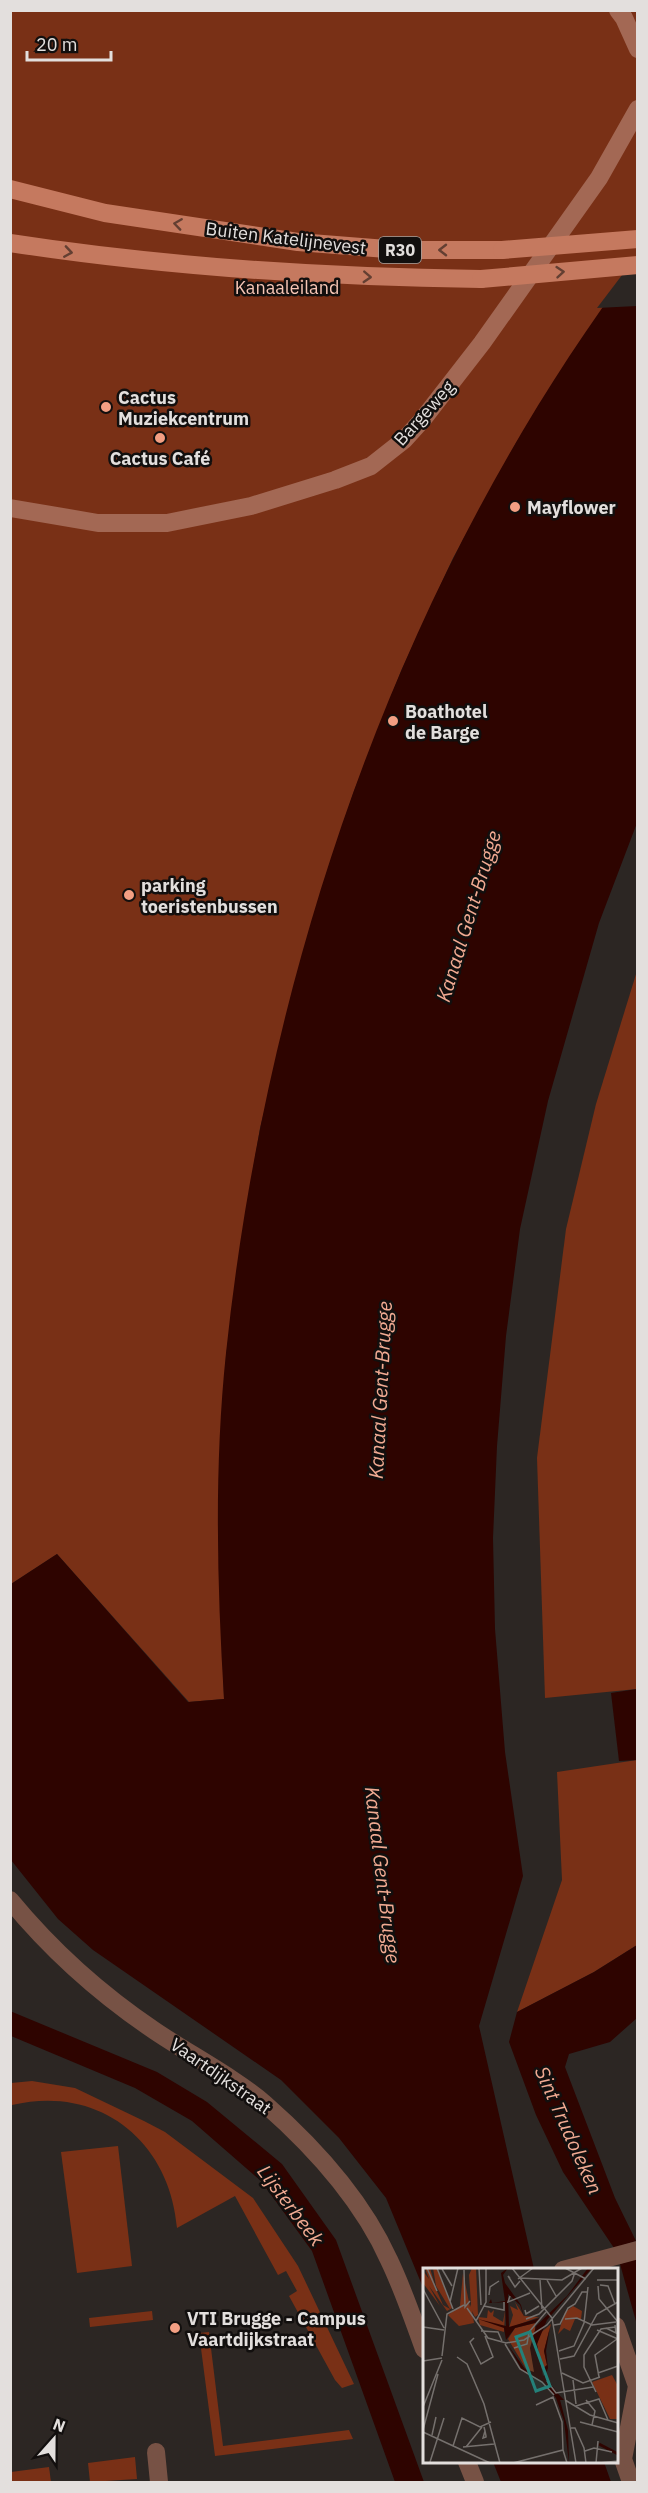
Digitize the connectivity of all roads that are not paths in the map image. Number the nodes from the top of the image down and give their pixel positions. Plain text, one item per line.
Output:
1 (618, 10) edge
2 (638, 50) edge
3 (638, 109) edge
4 (10, 189) edge
5 (638, 239) edge
6 (10, 243) edge
7 (638, 265) edge
8 (10, 508) edge
9 (10, 1900) edge
10 (629, 2252) edge
11 (596, 2265) edge
12 (576, 2268) edge
13 (618, 2332) edge
14 (423, 2346) edge
15 (637, 2386) edge
16 (156, 2452) dead end
17 (467, 2463) edge
18 (159, 2482) edge
19 (475, 2482) edge
20 (631, 2482) edge

1 - 2 street
3 - 8 street, Bargeweg
5 -> 4 main road, Buiten Katelijnevest / R30, bridge
6 -> 7 main road, Buiten Katelijnevest / R30, bridge
9 - 14 street, Vaartdijkstraat
10 - 11 street
11 - 12 street
13 - 15 street
15 - 20 street
16 - 18 street
17 - 19 street

